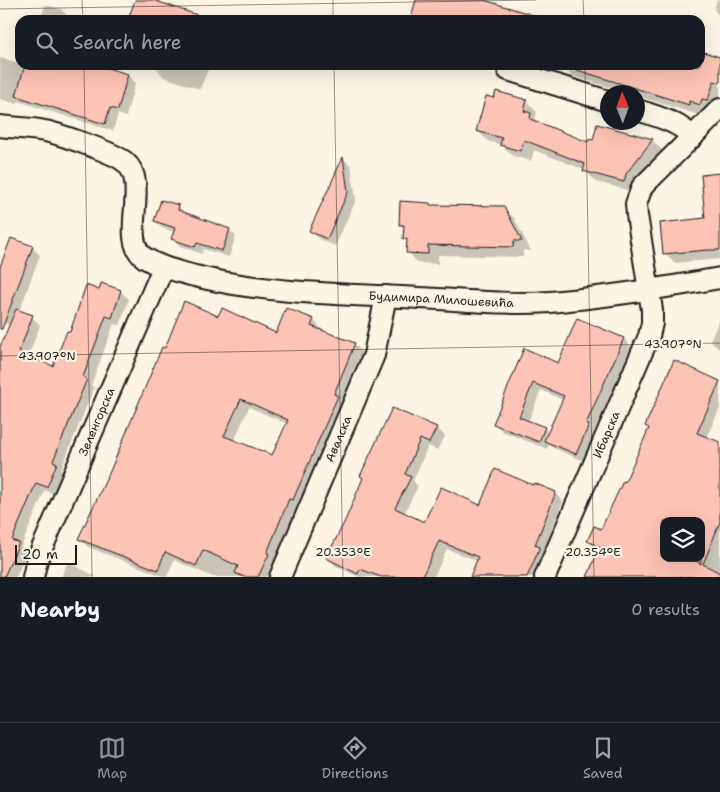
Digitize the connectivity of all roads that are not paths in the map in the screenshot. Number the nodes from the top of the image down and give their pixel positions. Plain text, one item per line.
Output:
1 (508, 70) dead end
2 (600, 99) edge
3 (720, 109) edge
4 (645, 112) edge
5 (0, 126) edge
6 (693, 136) junction
7 (163, 268) junction
8 (720, 278) edge
9 (648, 290) junction
10 (386, 296) junction
11 (33, 577) edge
12 (280, 577) edge
13 (545, 577) edge

1 - 2 street
3 - 6 street, Ибарска
4 - 6 street
5 - 7 street, Будимира Милошевића
6 - 9 street, Ибарска
7 - 10 street, Будимира Милошевића
7 - 11 street, Зеленгорска
8 - 9 street, Будимира Милошевића
9 - 10 street, Будимира Милошевића
9 - 13 street, Ибарска
10 - 12 street, Авалска

